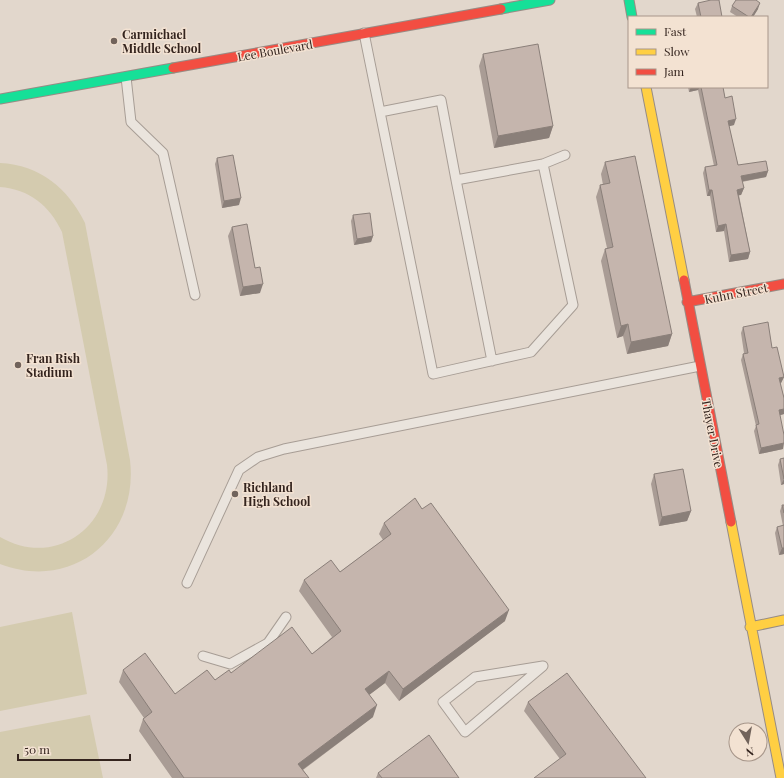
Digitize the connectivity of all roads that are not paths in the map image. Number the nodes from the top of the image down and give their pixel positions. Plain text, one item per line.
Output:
1 (550, 0) edge
2 (629, 0) edge
3 (632, 16) edge
4 (364, 34) junction
5 (126, 77) junction
6 (646, 88) edge
7 (0, 99) edge
8 (380, 112) junction
9 (565, 155) dead end
10 (543, 164) junction
11 (456, 180) junction
12 (784, 284) edge
13 (195, 295) dead end
14 (687, 302) junction
15 (492, 361) junction
16 (700, 366) junction
17 (187, 584) dead end
18 (286, 617) dead end
19 (784, 620) edge
20 (750, 627) junction
21 (204, 656) dead end
22 (543, 666) joint
23 (781, 778) edge

1 - 4 street, Lee Boulevard
2 - 3 street
4 - 5 street, Lee Boulevard
4 - 8 lane
5 - 7 street, Lee Boulevard
5 - 13 lane
6 - 14 street, Thayer Drive
8 - 11 lane
8 - 15 lane
9 - 10 lane
10 - 11 lane
10 - 15 lane
11 - 15 lane
12 - 14 street, Kuhn Street
14 - 16 street, Thayer Drive
16 - 17 lane
16 - 20 street, Thayer Drive
18 - 21 lane
19 - 20 street
20 - 23 street, Thayer Drive
22 - 22 lane

